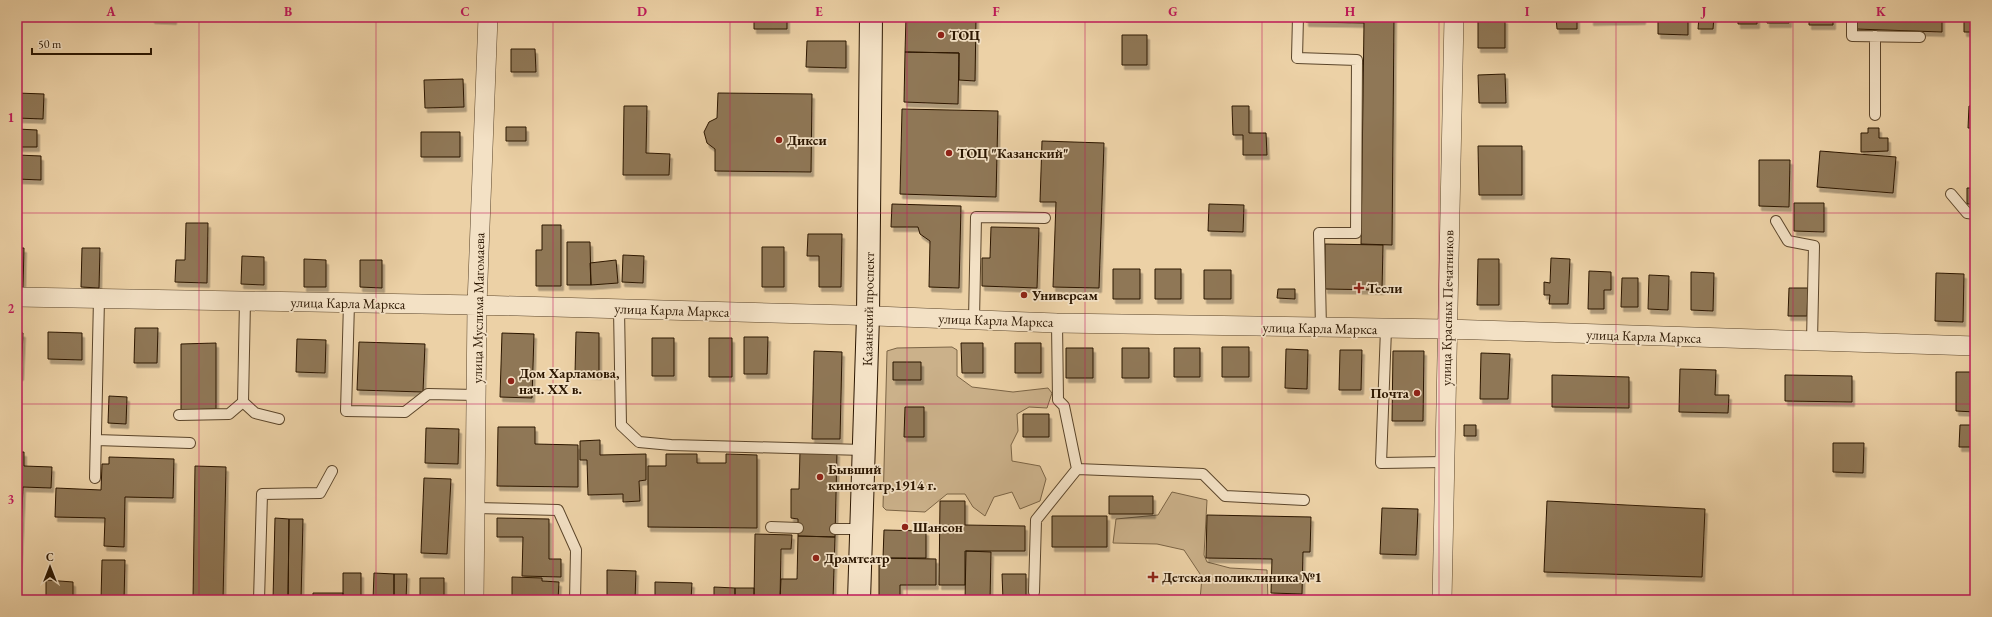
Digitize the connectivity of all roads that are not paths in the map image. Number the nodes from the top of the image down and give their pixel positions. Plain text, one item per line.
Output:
1 (488, 17) edge
2 (871, 17) edge
3 (1298, 17) edge
4 (1454, 17) edge
5 (1852, 17) edge
6 (1875, 36) junction
7 (1920, 37) dead end
8 (1875, 115) dead end
9 (1951, 194) dead end
10 (1975, 214) edge
11 (1045, 218) dead end
12 (1776, 221) dead end
13 (17, 297) edge
14 (99, 299) junction
15 (245, 301) junction
16 (349, 303) junction
17 (477, 305) junction
18 (619, 309) junction
19 (868, 316) junction
20 (974, 320) junction
21 (1057, 323) junction
22 (1321, 329) junction
23 (1386, 329) junction
24 (1446, 329) junction
25 (1812, 341) junction
26 (1975, 346) edge
27 (476, 395) junction
28 (243, 402) junction
29 (179, 415) dead end
30 (279, 419) dead end
31 (96, 440) junction
32 (190, 443) dead end
33 (864, 450) junction
34 (1445, 462) junction
35 (1077, 469) junction
36 (332, 471) dead end
37 (95, 478) dead end
38 (1304, 500) dead end
39 (475, 508) junction
40 (771, 527) dead end
41 (798, 528) dead end
42 (835, 528) dead end
43 (861, 529) junction
44 (1034, 592) dead end
45 (259, 600) edge
46 (474, 600) edge
47 (575, 600) edge
48 (859, 600) edge
49 (1442, 600) edge

1 - 17 street, улица Муслима Магомаева
2 - 19 main road, Казанский проспект
3 - 22 lane
4 - 24 street, улица Красных Печатников
5 - 6 lane
6 - 7 lane
6 - 8 lane
9 - 10 lane
11 - 20 lane
12 - 25 lane
13 - 14 street, улица Карла Маркса
14 - 15 street, улица Карла Маркса
14 - 31 lane
15 - 16 street, улица Карла Маркса
15 - 28 lane
16 - 17 street, улица Карла Маркса
16 - 27 lane
17 - 18 street, улица Карла Маркса
17 - 27 street, улица Муслима Магомаева
18 - 19 street, улица Карла Маркса
18 - 33 lane
19 - 20 street, улица Карла Маркса
19 - 33 main road, Казанский проспект
20 - 21 street, улица Карла Маркса
21 - 22 street, улица Карла Маркса
21 - 35 lane
22 - 23 street, улица Карла Маркса
23 - 24 street, улица Карла Маркса
23 - 34 lane
24 - 25 street, улица Карла Маркса
24 - 34 street, улица Красных Печатников
25 - 26 street, улица Карла Маркса
27 - 39 street, улица Муслима Магомаева
28 - 29 lane
28 - 30 lane
31 - 32 lane
31 - 37 lane
33 - 43 main road, Казанский проспект
34 - 49 street, улица Красных Печатников
35 - 38 lane
35 - 44 lane
36 - 45 lane
39 - 46 street, улица Муслима Магомаева
39 - 47 lane
40 - 41 lane
42 - 43 lane
43 - 48 main road, Казанский проспект

